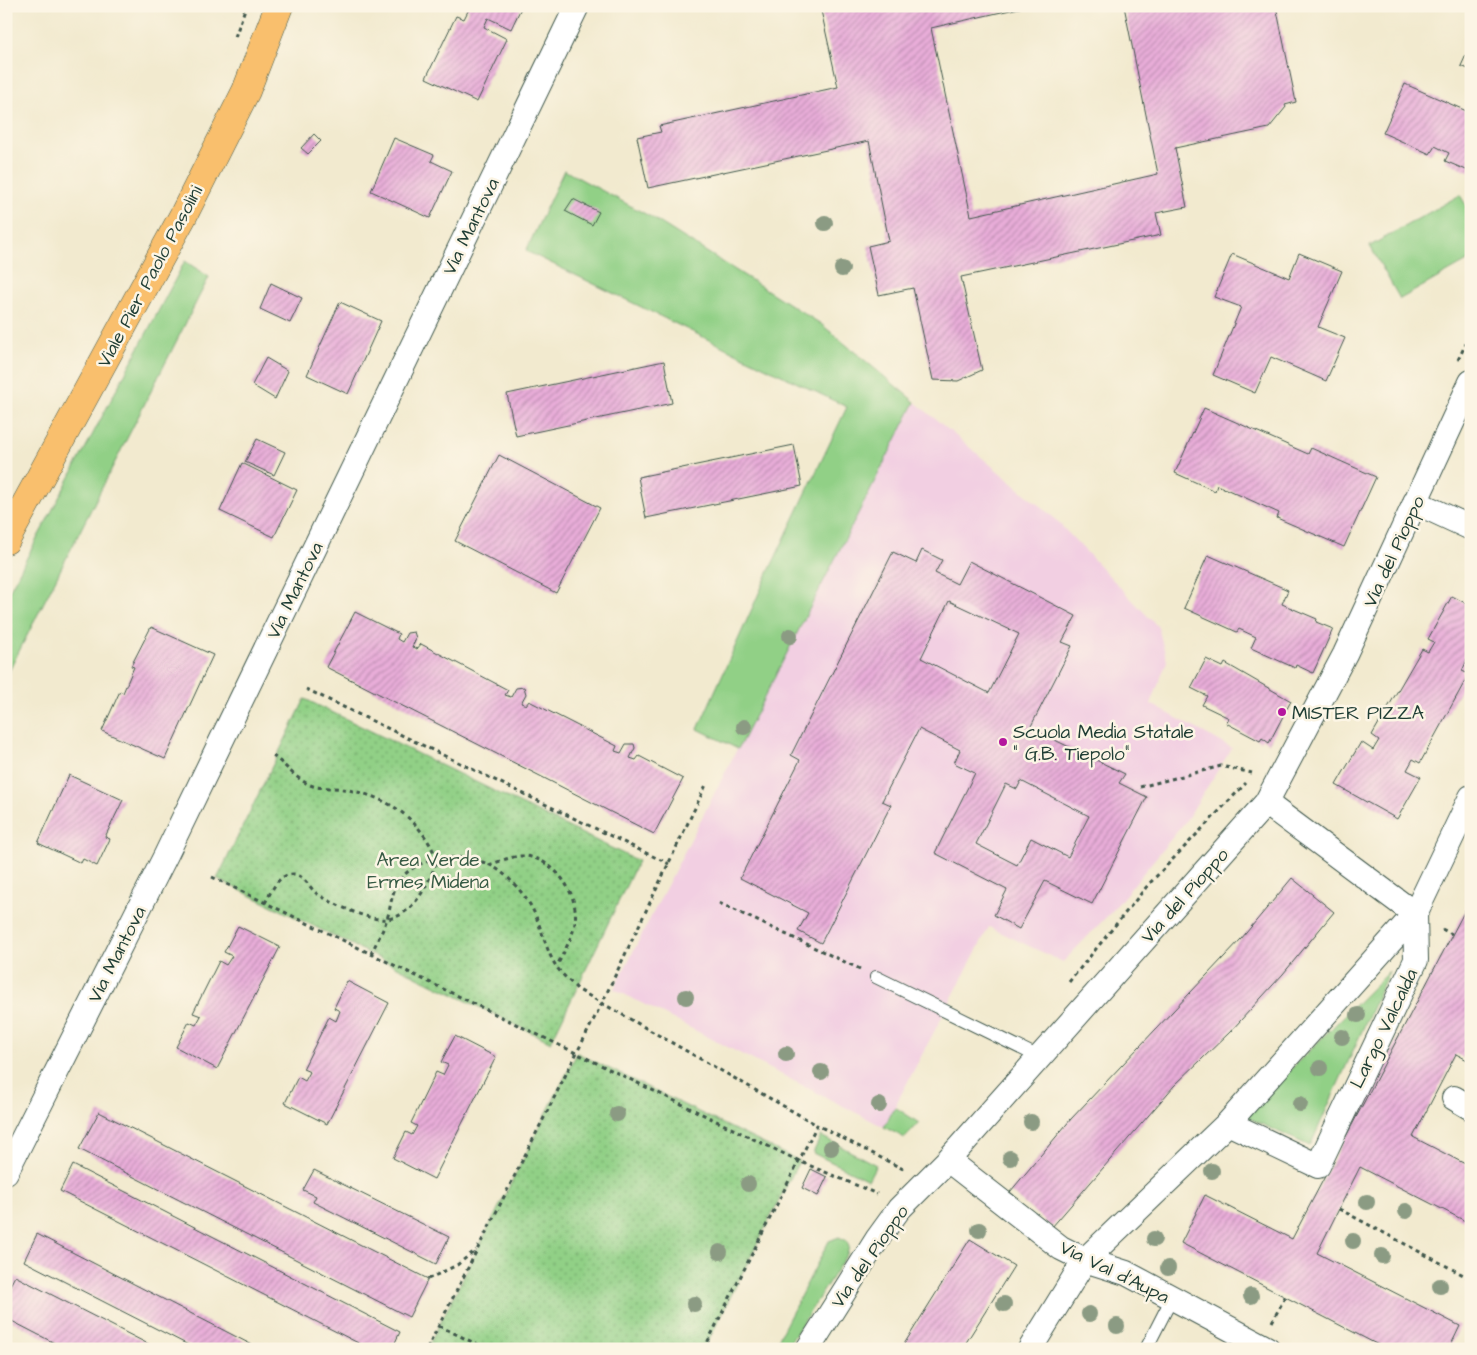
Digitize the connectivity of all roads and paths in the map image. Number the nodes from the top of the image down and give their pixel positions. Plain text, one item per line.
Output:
1 (246, 6) edge
2 (279, 6) edge
3 (577, 6) edge
4 (233, 42) dead end
5 (1471, 382) edge
6 (1415, 502) junction
7 (13, 513) edge
8 (1471, 528) edge
9 (6, 540) edge
10 (306, 689) dead end
11 (273, 756) dead end
12 (1256, 773) dead end
13 (706, 785) dead end
14 (1140, 787) dead end
15 (1470, 802) edge
16 (1266, 803) junction
17 (437, 859) junction
18 (669, 864) junction
19 (489, 865) junction
20 (212, 877) dead end
21 (265, 903) junction
22 (719, 903) dead end
23 (1415, 914) junction
24 (387, 919) junction
25 (371, 954) junction
26 (557, 966) junction
27 (876, 977) joint
28 (602, 1003) junction
29 (577, 1053) junction
30 (1039, 1058) junction
31 (1228, 1123) junction
32 (817, 1125) junction
33 (948, 1160) junction
34 (799, 1161) junction
35 (903, 1170) dead end
36 (6, 1172) edge
37 (878, 1195) dead end
38 (1339, 1209) dead end
39 (478, 1248) junction
40 (1085, 1260) junction
41 (428, 1279) dead end
42 (1471, 1279) edge
43 (1172, 1298) junction
44 (439, 1326) junction
45 (427, 1349) edge
46 (487, 1349) edge
47 (704, 1349) edge
48 (808, 1349) edge
49 (1030, 1349) edge
50 (1146, 1349) edge
51 (1268, 1349) edge

1 - 4 path
2 - 7 main road, Viale Pier Paolo Pasolini
3 - 36 street, Via Mantova
5 - 6 street, Via del Pioppo
6 - 8 street
6 - 16 street, Via del Pioppo
7 - 9 main road, Viale Pier Paolo Pasolini
10 - 18 path
11 - 17 path
12 - 14 path
13 - 18 path
15 - 23 street
16 - 23 street
16 - 30 street, Via del Pioppo
17 - 19 path
17 - 24 path
17 - 24 path
18 - 28 path
19 - 26 path
19 - 26 path
20 - 21 path
21 - 24 path
21 - 25 path
22 - 27 path
23 - 31 street, Largo Valcalda
23 - 31 street, Largo Valcalda
24 - 25 path
25 - 29 path
26 - 28 path
27 - 30 lane
28 - 29 path
28 - 32 path
29 - 34 path
29 - 39 path
30 - 33 street, Via del Pioppo
31 - 40 street, Largo Valcalda
32 - 34 path
32 - 35 path
33 - 40 street, Via Val d'Aupa
33 - 48 street, Via del Pioppo
34 - 37 path
34 - 47 path
38 - 42 path
39 - 41 path
39 - 44 path
40 - 43 street, Via Val d'Aupa
40 - 49 street, Largo Valcalda
43 - 50 lane
43 - 51 street, Via Val d'Aupa
44 - 45 path
44 - 46 path

